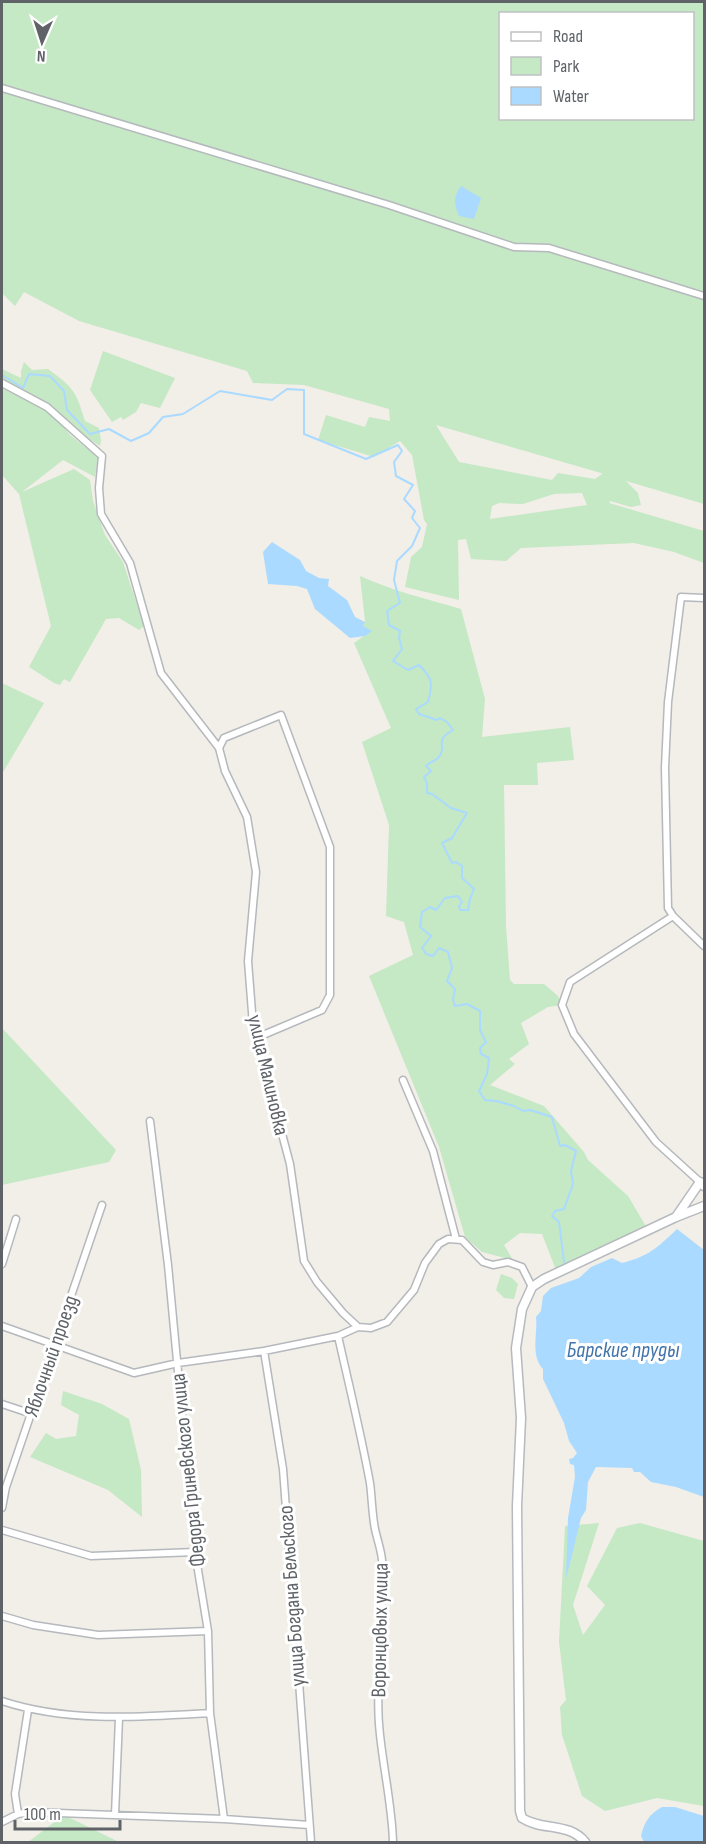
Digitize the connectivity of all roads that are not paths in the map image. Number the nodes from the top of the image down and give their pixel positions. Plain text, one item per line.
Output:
1 (2, 88) edge
2 (705, 296) edge
3 (2, 383) edge
4 (705, 598) edge
5 (219, 748) junction
6 (673, 916) junction
7 (705, 946) edge
8 (256, 1038) junction
9 (403, 1080) dead end
10 (150, 1121) dead end
11 (702, 1184) edge
12 (102, 1205) dead end
13 (705, 1206) edge
14 (676, 1217) junction
15 (16, 1219) dead end
16 (456, 1239) junction
17 (2, 1264) edge
18 (532, 1287) junction
19 (2, 1326) edge
20 (358, 1327) junction
21 (338, 1336) junction
22 (54, 1345) junction
23 (264, 1351) junction
24 (178, 1363) junction
25 (2, 1404) edge
26 (32, 1414) junction
27 (4, 1486) edge
28 (2, 1508) edge
29 (2, 1530) edge
30 (195, 1552) junction
31 (2, 1616) edge
32 (208, 1631) junction
33 (2, 1701) edge
34 (28, 1710) junction
35 (210, 1713) junction
36 (119, 1718) junction
37 (18, 1814) junction
38 (115, 1815) junction
39 (224, 1819) junction
40 (2, 1822) edge
41 (309, 1825) junction
42 (311, 1842) edge
43 (393, 1842) edge
44 (585, 1842) edge

1 - 2 street
3 - 5 street
4 - 6 street
5 - 8 street, улица Малиновка
5 - 8 street
6 - 7 street
6 - 11 street
8 - 20 street, улица Малиновка
9 - 16 street
10 - 24 street, Федора Гриневского улица
11 - 14 street
12 - 22 street, Яблочный проезд
13 - 14 street
14 - 18 street
15 - 17 street
16 - 18 street
16 - 20 street
18 - 44 street
19 - 22 street
20 - 21 street
21 - 23 street
21 - 43 street, Воронцовых улица
22 - 24 street
22 - 26 street, Яблочный проезд
23 - 24 street
23 - 41 street, улица Богдана Бельского
24 - 30 street, Федора Гриневского улица
25 - 26 street
26 - 27 street, Яблочный проезд
27 - 28 street, Яблочный проезд
29 - 30 street
30 - 32 street, Федора Гриневского улица
31 - 32 street
32 - 35 street, Федора Гриневского улица
33 - 34 street
34 - 36 street
34 - 37 street
35 - 36 street
35 - 39 street, Федора Гриневского улица
36 - 38 street
37 - 38 street
37 - 40 street
38 - 39 street
39 - 41 street
41 - 42 street, улица Богдана Бельского

